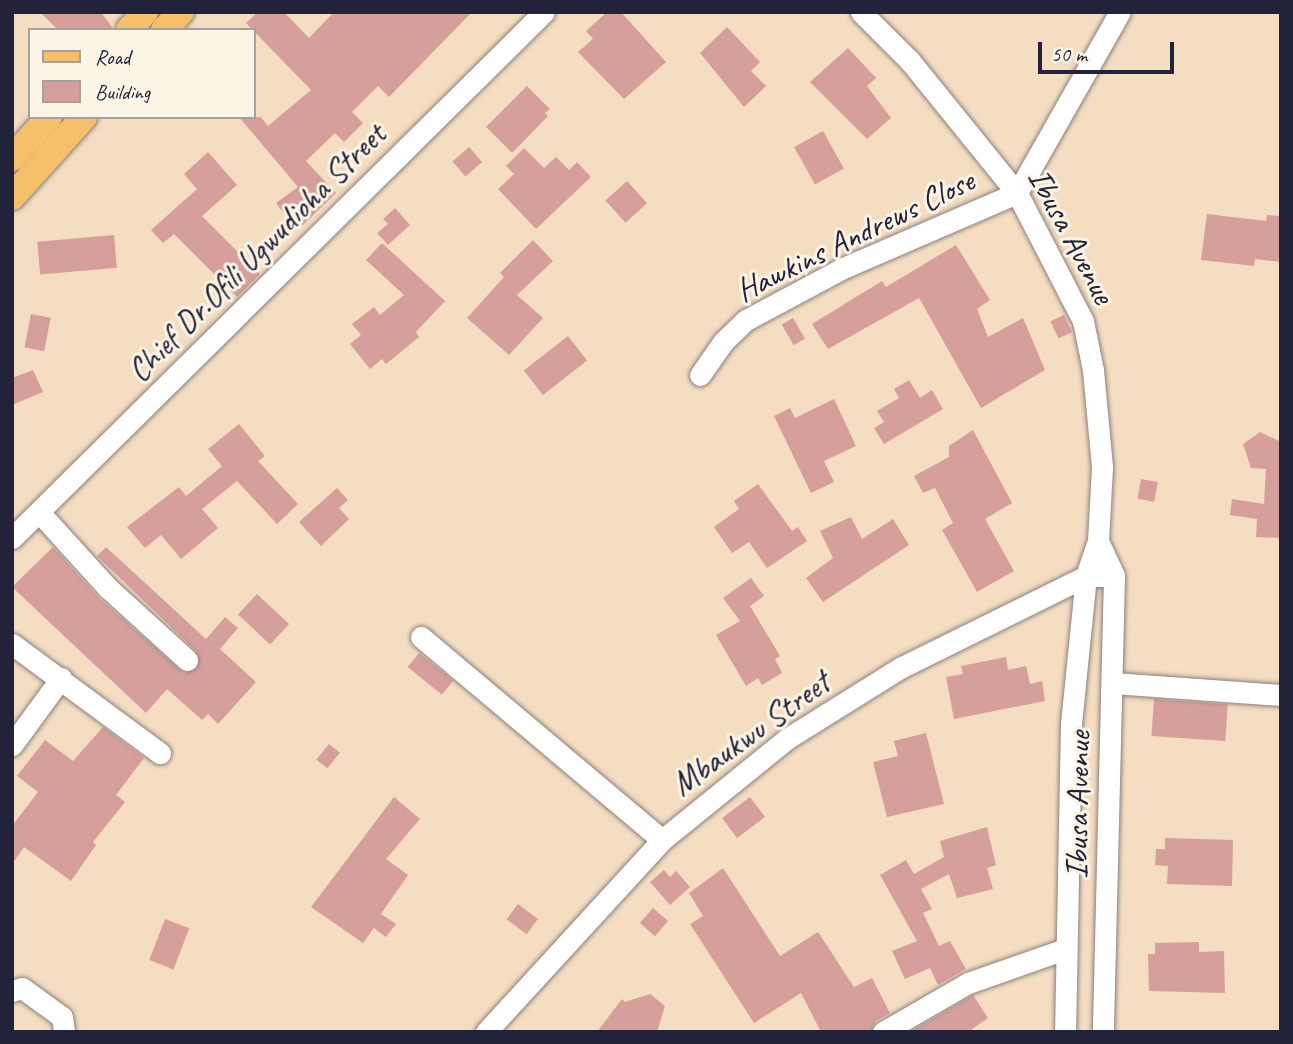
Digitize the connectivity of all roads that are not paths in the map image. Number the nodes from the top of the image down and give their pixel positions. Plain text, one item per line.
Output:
1 (145, 12) edge
2 (181, 12) edge
3 (544, 12) edge
4 (861, 12) edge
5 (1119, 12) edge
6 (131, 28) edge
7 (166, 28) edge
8 (47, 119) edge
9 (82, 119) edge
10 (12, 158) edge
11 (1017, 193) junction
12 (12, 197) edge
13 (701, 375) dead end
14 (39, 512) junction
15 (12, 538) edge
16 (1098, 541) junction
17 (1086, 576) junction
18 (1114, 576) junction
19 (421, 637) dead end
20 (12, 644) edge
21 (187, 660) dead end
22 (61, 678) junction
23 (1113, 683) junction
24 (1281, 695) edge
25 (12, 745) edge
26 (160, 753) dead end
27 (662, 839) junction
28 (1065, 949) junction
29 (12, 991) edge
30 (64, 1032) edge
31 (486, 1032) edge
32 (883, 1032) edge
33 (1065, 1032) edge
34 (1103, 1032) edge

1 - 6 main road
2 - 7 main road
3 - 14 street, Chief Dr.Ofili Ugwudioha Street
4 - 11 street, Ibusa Avenue
5 - 11 street
8 - 10 main road
9 - 12 main road
11 - 13 street, Hawkins Andrews Close
11 - 16 street, Ibusa Avenue
14 - 15 street, Chief Dr.Ofili Ugwudioha Street
14 - 21 street
16 - 17 street, Ibusa Avenue
16 - 18 street, Ibusa Avenue
17 - 18 street, Mbaukwu Street
17 - 27 street, Mbaukwu Street
17 - 28 street, Ibusa Avenue
18 - 23 street, Ibusa Avenue
19 - 27 street
20 - 22 street
22 - 25 street
22 - 26 street
23 - 24 street
23 - 34 street, Ibusa Avenue
27 - 31 street, Mbaukwu Street
28 - 32 street
28 - 33 street, Ibusa Avenue
29 - 30 street

